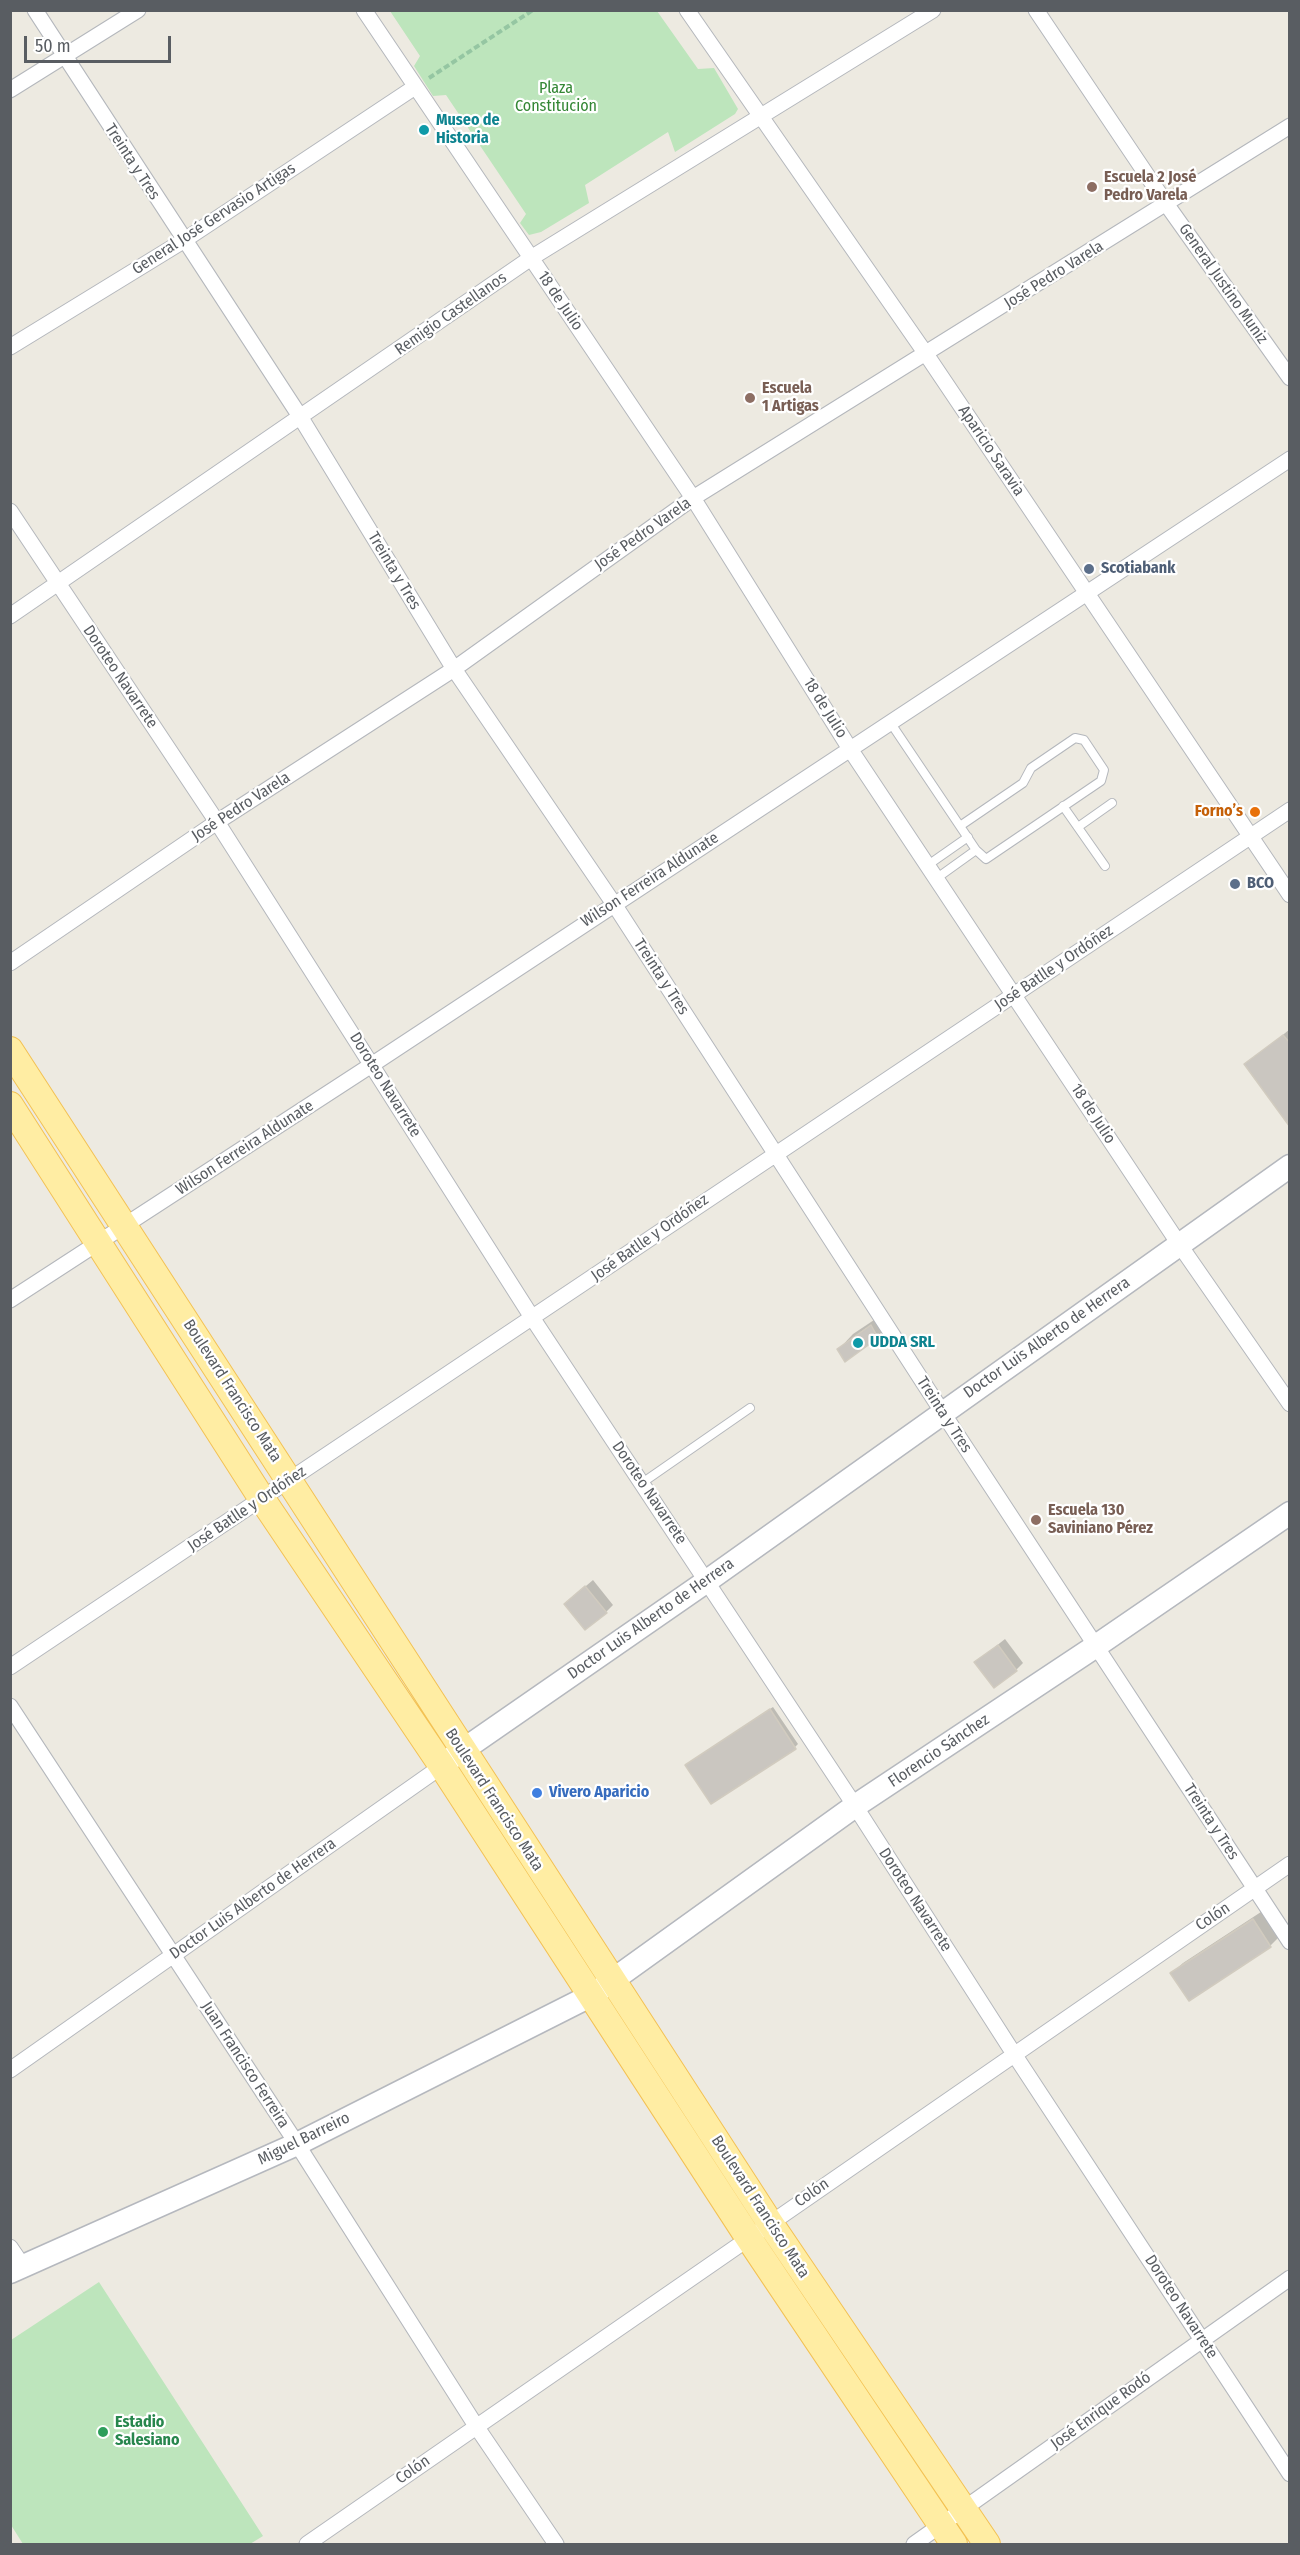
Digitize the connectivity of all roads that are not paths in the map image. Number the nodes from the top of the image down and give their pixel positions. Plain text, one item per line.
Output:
1 (35, 10) edge
2 (138, 10) edge
3 (364, 10) edge
4 (687, 10) edge
5 (933, 10) edge
6 (1036, 10) edge
7 (64, 56) junction
8 (415, 87) junction
9 (10, 90) edge
10 (759, 117) junction
11 (1290, 126) edge
12 (1167, 205) junction
13 (183, 241) junction
14 (531, 258) junction
15 (10, 346) edge
16 (926, 354) junction
17 (1290, 378) edge
18 (301, 418) junction
19 (1290, 459) edge
20 (693, 498) junction
21 (10, 511) edge
22 (57, 583) junction
23 (1086, 593) junction
24 (10, 616) edge
25 (454, 669) junction
26 (890, 722) junction
27 (850, 749) junction
28 (1112, 803) dead end
29 (1064, 806) junction
30 (1290, 810) edge
31 (217, 822) junction
32 (960, 826) junction
33 (1078, 827) junction
34 (1250, 836) junction
35 (968, 837) junction
36 (976, 850) junction
37 (1105, 866) dead end
38 (932, 872) junction
39 (1290, 895) edge
40 (614, 904) junction
41 (10, 963) edge
42 (1015, 995) junction
43 (10, 1050) edge
44 (373, 1064) junction
45 (10, 1106) edge
46 (775, 1152) junction
47 (1290, 1166) edge
48 (126, 1226) junction
49 (100, 1242) junction
50 (1179, 1244) junction
51 (10, 1300) edge
52 (533, 1319) junction
53 (1290, 1404) edge
54 (750, 1408) dead end
55 (943, 1413) junction
56 (290, 1480) junction
57 (642, 1483) junction
58 (262, 1499) junction
59 (1290, 1512) edge
60 (707, 1581) junction
61 (1096, 1646) junction
62 (10, 1667) edge
63 (10, 1706) edge
64 (452, 1758) junction
65 (855, 1806) junction
66 (1290, 1864) edge
67 (1254, 1888) junction
68 (1290, 1942) edge
69 (173, 1955) junction
70 (602, 1987) junction
71 (1014, 2054) junction
72 (10, 2070) edge
73 (297, 2144) junction
74 (770, 2223) junction
75 (748, 2237) junction
76 (15, 2261) edge
77 (1290, 2278) edge
78 (1202, 2338) junction
79 (476, 2426) junction
80 (1290, 2474) edge
81 (964, 2510) junction
82 (948, 2535) edge
83 (307, 2544) edge
84 (556, 2544) edge
85 (914, 2544) edge
86 (987, 2544) edge

1 - 7 street, Treinta y Tres
2 - 7 street
3 - 8 street, 18 de Julio
4 - 10 street, Aparicio Saravia
5 - 10 street, Remigio Castellanos
6 - 12 street, General Justino Muniz
7 - 9 street
7 - 13 street, Treinta y Tres
8 - 13 street, General José Gervasio Artigas
8 - 14 street, 18 de Julio
10 - 14 street, Remigio Castellanos
10 - 16 street, Aparicio Saravia
11 - 12 street, José Pedro Varela
12 - 16 street, José Pedro Varela
12 - 17 street, General Justino Muniz
13 - 15 street, General José Gervasio Artigas
13 - 18 street, Treinta y Tres
14 - 18 street, Remigio Castellanos
14 - 20 street, 18 de Julio
16 - 20 street, José Pedro Varela
16 - 23 street, Aparicio Saravia
18 - 22 street, Remigio Castellanos
18 - 25 street, Treinta y Tres
19 - 23 street, Wilson Ferreira Aldunate
20 - 25 street, José Pedro Varela
20 - 27 street, 18 de Julio
21 - 22 street, Doroteo Navarrete
22 - 24 street, Remigio Castellanos
22 - 31 street, Doroteo Navarrete
23 - 26 street, Wilson Ferreira Aldunate
23 - 34 street, Aparicio Saravia
25 - 31 street, José Pedro Varela
25 - 40 street, Treinta y Tres
26 - 27 street, Wilson Ferreira Aldunate
26 - 32 lane
27 - 38 street, 18 de Julio
27 - 40 street, Wilson Ferreira Aldunate
28 - 33 lane
29 - 32 lane
29 - 33 lane
29 - 36 lane
30 - 34 street, José Batlle y Ordóñez
31 - 41 street, José Pedro Varela
31 - 44 street, Doroteo Navarrete
32 - 35 lane
33 - 37 lane
34 - 39 street, Aparicio Saravia
34 - 42 street, José Batlle y Ordóñez
35 - 36 lane
35 - 38 lane
36 - 38 lane
38 - 42 street, 18 de Julio
40 - 44 street, Wilson Ferreira Aldunate
40 - 46 street, Treinta y Tres
42 - 46 street, José Batlle y Ordóñez
42 - 50 street, 18 de Julio
43 - 48 main road, Boulevard Francisco Mata
44 - 48 street, Wilson Ferreira Aldunate
44 - 52 street, Doroteo Navarrete
45 - 49 main road, Boulevard Francisco Mata
46 - 52 street, José Batlle y Ordóñez
46 - 55 street, Treinta y Tres
47 - 50 street, Doctor Luis Alberto de Herrera
48 - 49 street, Wilson Ferreira Aldunate
48 - 56 main road, Boulevard Francisco Mata
49 - 51 street, Wilson Ferreira Aldunate
49 - 58 main road, Boulevard Francisco Mata
50 - 53 street, 18 de Julio
50 - 55 street, Doctor Luis Alberto de Herrera
52 - 56 street, José Batlle y Ordóñez
52 - 57 street, Doroteo Navarrete
54 - 57 lane
55 - 60 street, Doctor Luis Alberto de Herrera
55 - 61 street, Treinta y Tres
56 - 58 street, José Batlle y Ordóñez
56 - 64 main road, Boulevard Francisco Mata
57 - 60 street, Doroteo Navarrete
58 - 62 street, José Batlle y Ordóñez
58 - 64 main road, Boulevard Francisco Mata
59 - 61 street, Florencio Sánchez
60 - 64 street, Doctor Luis Alberto de Herrera
60 - 65 street, Doroteo Navarrete
61 - 65 street, Florencio Sánchez
61 - 67 street, Treinta y Tres
63 - 69 street, Juan Francisco Ferreira
64 - 69 street, Doctor Luis Alberto de Herrera
64 - 70 main road, Boulevard Francisco Mata
65 - 70 street, Florencio Sánchez
65 - 71 street, Doroteo Navarrete
66 - 67 street, Colón
67 - 68 street, Treinta y Tres
67 - 71 street, Colón
69 - 72 street, Doctor Luis Alberto de Herrera
69 - 73 street, Juan Francisco Ferreira
70 - 73 street, Miguel Barreiro
70 - 74 main road, Boulevard Francisco Mata
70 - 75 main road, Boulevard Francisco Mata
71 - 74 street, Colón
71 - 78 street, Doroteo Navarrete
73 - 76 street, Miguel Barreiro
73 - 79 street, Juan Francisco Ferreira
74 - 75 street, Colón
74 - 81 main road, Boulevard Francisco Mata
75 - 79 street, Colón
75 - 82 main road, Boulevard Francisco Mata
77 - 78 street, José Enrique Rodó
78 - 80 street, Doroteo Navarrete
78 - 81 street, José Enrique Rodó
79 - 83 street, Colón
79 - 84 street, Juan Francisco Ferreira
81 - 82 street, José Enrique Rodó
81 - 86 main road, Boulevard Francisco Mata
82 - 85 street, José Enrique Rodó

